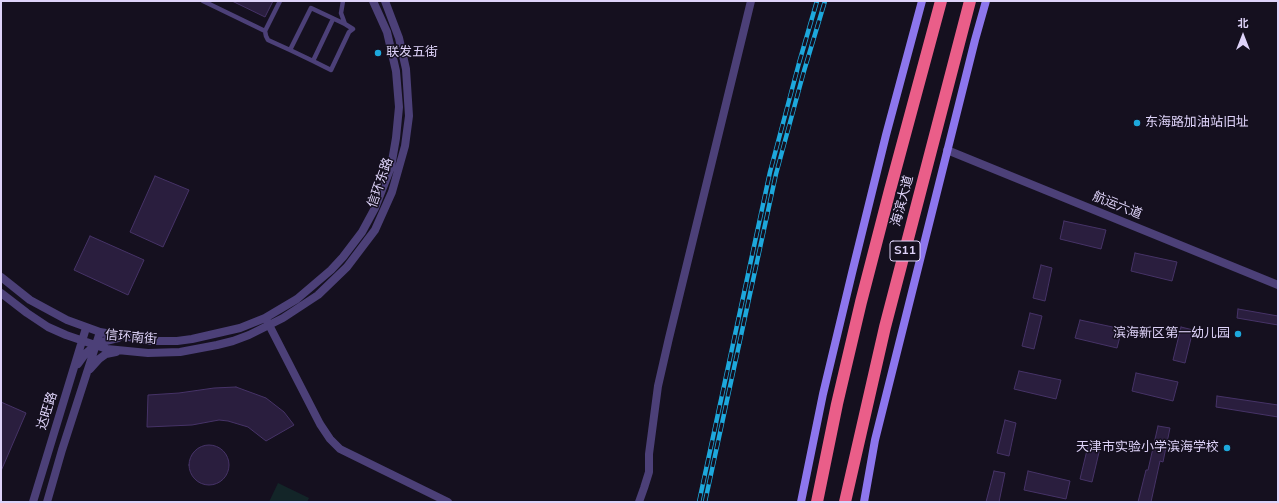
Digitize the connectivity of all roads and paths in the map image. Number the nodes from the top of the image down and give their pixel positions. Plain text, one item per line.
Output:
1 (203, 1) edge
2 (280, 1) edge
3 (343, 1) edge
4 (373, 1) edge
5 (385, 1) edge
6 (751, 1) edge
7 (922, 1) edge
8 (941, 1) edge
9 (970, 1) edge
10 (986, 1) edge
11 (333, 19) junction
12 (345, 24) junction
13 (266, 31) junction
14 (290, 50) junction
15 (313, 61) junction
16 (947, 150) junction
17 (1, 277) edge
18 (1278, 285) edge
19 (1, 293) edge
20 (267, 322) junction
21 (86, 328) junction
22 (100, 332) junction
23 (129, 338) junction
24 (82, 341) junction
25 (96, 345) junction
26 (126, 351) junction
27 (72, 375) junction
28 (86, 376) junction
29 (33, 502) edge
30 (47, 502) edge
31 (448, 502) edge
32 (639, 502) edge
33 (801, 502) edge
34 (817, 502) edge
35 (845, 502) edge
36 (864, 502) edge

1 - 13 lane
2 - 13 lane
3 - 12 lane
4 - 20 street, 信环东路
5 - 20 street, 信环东路
6 - 32 street
7 - 33 main road
8 - 34 highway, 海滨大道 / S11
9 - 35 highway, 海滨大道 / S11
10 - 16 main road
11 - 12 lane
11 - 14 lane
11 - 15 lane
12 - 15 lane
13 - 14 lane
14 - 15 lane
16 - 18 street, 航运六道
16 - 36 main road
17 - 21 street, 信环南街
19 - 24 street, 信环南街
20 - 23 street, 信环南街
20 - 26 street, 信环南街
20 - 31 street
21 - 22 street, 信环南街
21 - 24 street, 达旺路
22 - 23 street, 信环南街
22 - 25 street, 达旺路
23 - 25 street
24 - 25 street, 信环南街
24 - 27 street, 达旺路
25 - 26 street, 信环南街
25 - 27 street
25 - 28 street, 达旺路
26 - 28 street
27 - 29 street, 达旺路
28 - 30 street, 达旺路

